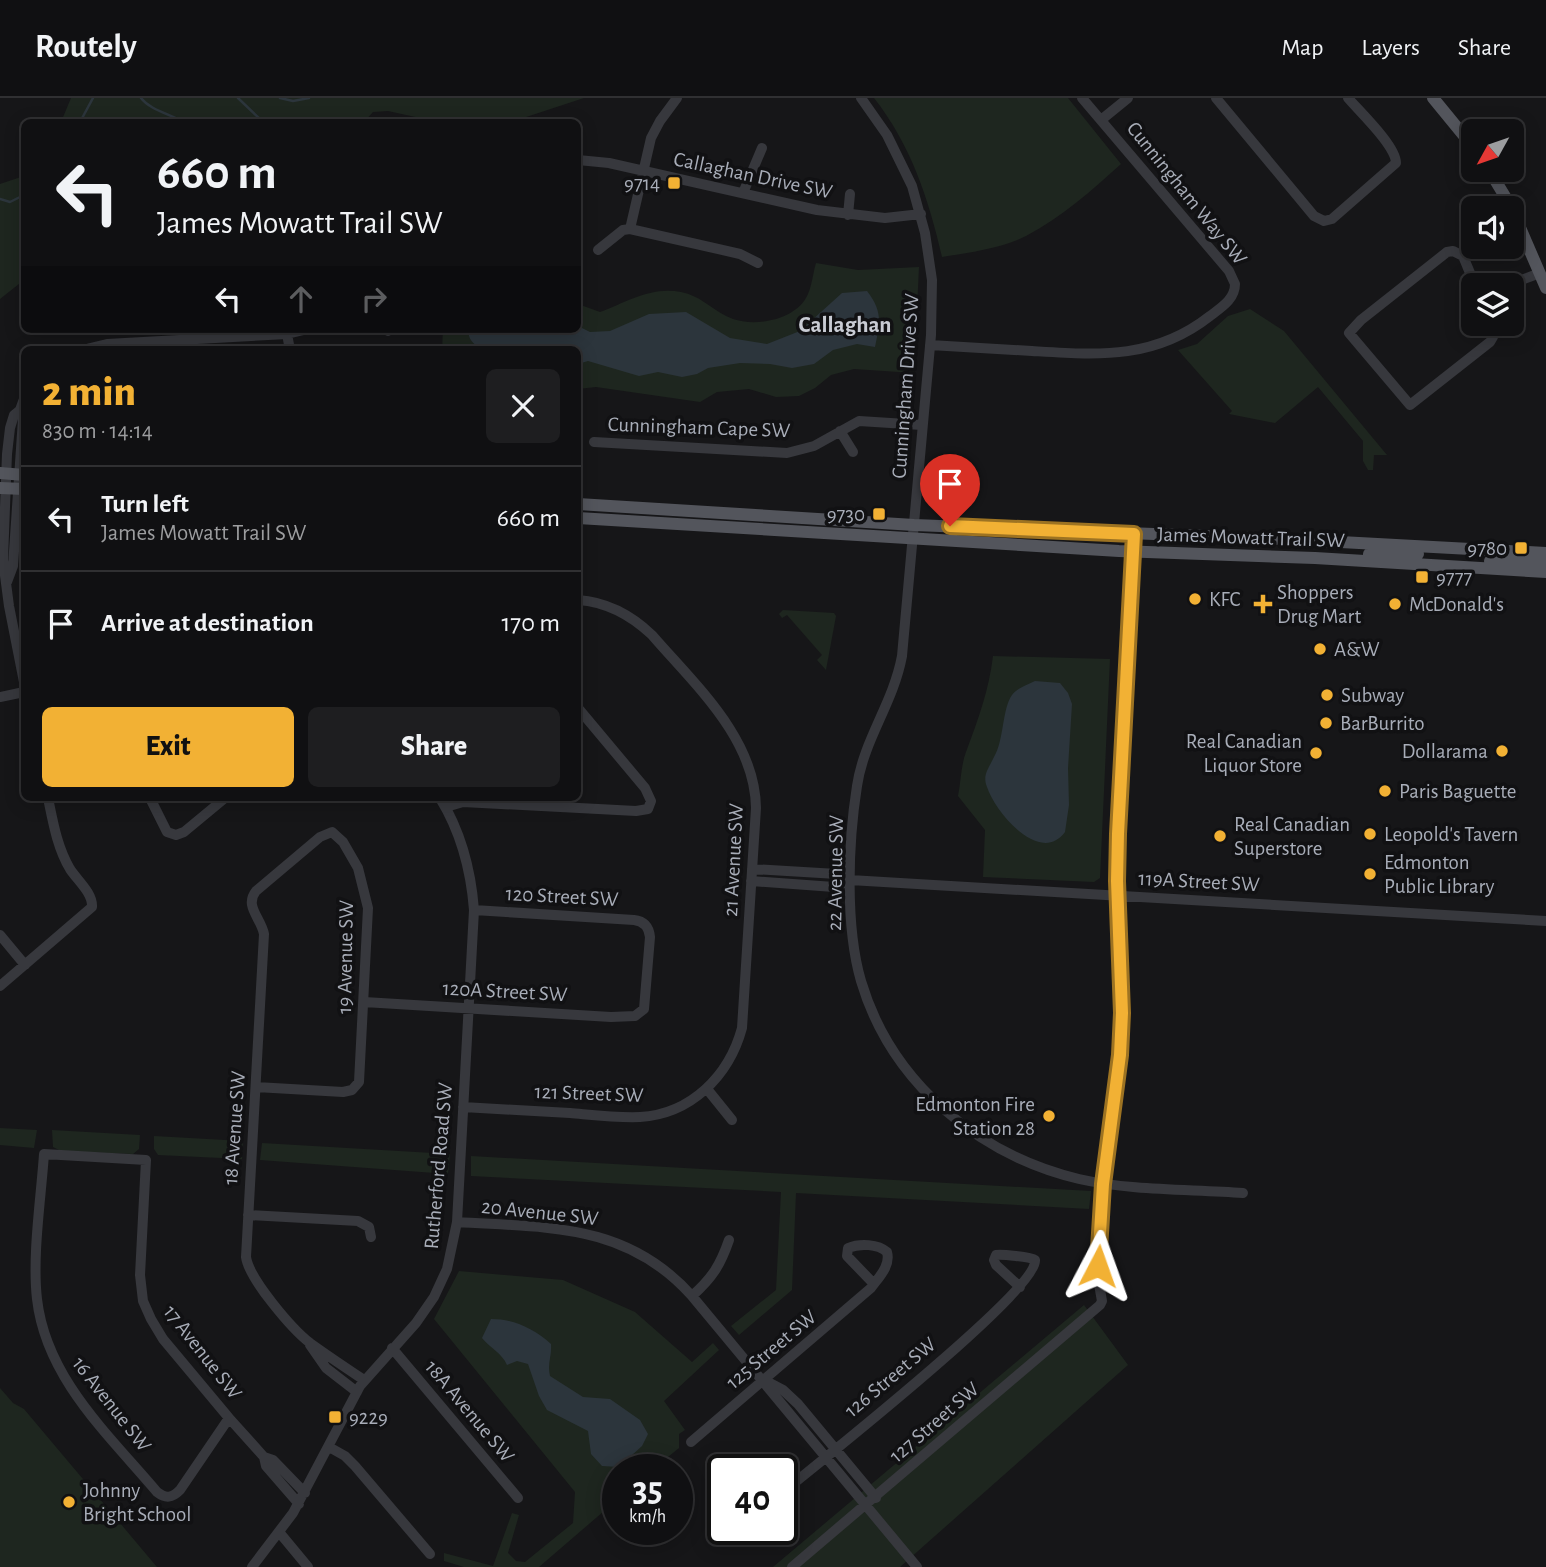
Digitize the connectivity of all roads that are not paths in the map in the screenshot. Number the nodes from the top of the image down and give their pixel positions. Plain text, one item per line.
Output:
1 (677, 98) edge
2 (860, 98) edge
3 (1082, 98) edge
4 (1128, 98) edge
5 (1216, 98) edge
6 (1348, 98) edge
7 (1433, 98) edge
8 (1101, 120) junction
9 (1461, 132) edge
10 (762, 148) dead end
11 (581, 160) edge
12 (643, 170) junction
13 (743, 193) junction
14 (850, 194) dead end
15 (921, 214) junction
16 (848, 215) junction
17 (630, 229) junction
18 (1524, 236) edge
19 (598, 250) dead end
20 (758, 263) dead end
21 (1470, 273) edge
22 (1540, 273) junction
23 (1524, 279) edge
24 (1546, 287) edge
25 (291, 333) edge
26 (287, 334) junction
27 (1493, 336) edge
28 (195, 345) edge
29 (930, 345) junction
30 (99, 346) edge
31 (289, 346) edge
32 (922, 425) junction
33 (21, 430) edge
34 (840, 431) junction
35 (594, 442) dead end
36 (853, 452) dead end
37 (13, 474) edge
38 (12, 488) edge
39 (581, 504) edge
40 (581, 518) edge
41 (914, 524) junction
42 (1134, 534) junction
43 (912, 538) junction
44 (1357, 543) junction
45 (1052, 547) junction
46 (1488, 550) junction
47 (1132, 552) junction
48 (1546, 553) edge
49 (1233, 555) junction
50 (1356, 561) junction
51 (1546, 562) edge
52 (1448, 567) junction
53 (1546, 572) edge
54 (581, 601) edge
55 (21, 666) edge
56 (21, 693) edge
57 (0, 697) edge
58 (581, 712) edge
59 (49, 801) edge
60 (151, 801) edge
61 (221, 801) edge
62 (443, 802) edge
63 (336, 834) joint
64 (752, 869) junction
65 (850, 880) junction
66 (751, 881) junction
67 (1118, 896) junction
68 (474, 910) junction
69 (1546, 921) edge
70 (0, 934) edge
71 (25, 965) junction
72 (0, 986) edge
73 (364, 1002) junction
74 (469, 1009) junction
75 (642, 1012) joint
76 (256, 1087) junction
77 (707, 1089) junction
78 (463, 1107) junction
79 (732, 1120) dead end
80 (44, 1154) joint
81 (1103, 1184) junction
82 (1243, 1193) dead end
83 (248, 1214) junction
84 (457, 1222) junction
85 (624, 1230) dead end
86 (371, 1237) dead end
87 (729, 1240) dead end
88 (619, 1243) junction
89 (874, 1284) junction
90 (1020, 1287) dead end
91 (692, 1296) junction
92 (308, 1342) junction
93 (392, 1348) junction
94 (763, 1380) junction
95 (365, 1381) junction
96 (357, 1392) junction
97 (229, 1418) junction
98 (691, 1441) dead end
99 (329, 1447) junction
100 (835, 1449) junction
101 (264, 1457) junction
102 (825, 1457) junction
103 (798, 1480) edge
104 (305, 1493) junction
105 (876, 1497) junction
106 (518, 1498) dead end
107 (299, 1504) junction
108 (866, 1506) junction
109 (279, 1532) junction
110 (430, 1554) dead end
111 (252, 1567) edge
112 (308, 1567) edge
113 (792, 1567) edge
114 (917, 1567) edge

1 - 12 street
2 - 15 street, Cunningham Drive SW
3 - 8 street, Cunningham Way SW
4 - 8 street
5 - 6 street
7 - 9 main road
8 - 29 street, Cunningham Way SW
10 - 13 street
11 - 12 street, Callaghan Drive SW
12 - 13 street, Callaghan Drive SW
12 - 17 street
13 - 16 street, Callaghan Drive SW
14 - 16 street
15 - 16 street, Callaghan Drive SW
15 - 29 street, Cunningham Drive SW
17 - 19 street
17 - 20 street
18 - 22 main road
21 - 27 street
22 - 23 street
22 - 24 main road
25 - 26 street
26 - 28 street
26 - 31 street
28 - 30 street
29 - 32 street, Cunningham Drive SW
32 - 34 street, Cunningham Cape SW
32 - 41 street, Cunningham Drive SW
33 - 37 street
34 - 35 street, Cunningham Cape SW
34 - 36 street
37 - 38 street
38 - 55 street
39 - 41 main road, James Mowatt Trail SW
40 - 43 main road, James Mowatt Trail SW
41 - 42 main road, James Mowatt Trail SW
41 - 43 street, 22 Avenue SW
42 - 44 main road, James Mowatt Trail SW
42 - 45 main road
42 - 47 street
43 - 45 main road, James Mowatt Trail SW
43 - 65 street, 22 Avenue SW
44 - 46 main road, James Mowatt Trail SW
44 - 49 main road
45 - 47 main road, James Mowatt Trail SW
46 - 48 main road, James Mowatt Trail SW
46 - 50 main road
47 - 49 main road, James Mowatt Trail SW
47 - 67 street
49 - 50 main road, James Mowatt Trail SW
50 - 52 main road, James Mowatt Trail SW
51 - 52 main road
52 - 53 main road, James Mowatt Trail SW
54 - 64 street, 21 Avenue SW
56 - 57 street
58 - 62 street
59 - 71 street
60 - 61 street
62 - 68 street, Rutherford Road SW
63 - 73 street, 19 Avenue SW
63 - 76 street, 18 Avenue SW
64 - 65 street, 119A Street SW
64 - 66 street, 21 Avenue SW
65 - 66 street, 119A Street SW
65 - 67 street, 119A Street SW
65 - 81 street, 22 Avenue SW
66 - 77 street, 21 Avenue SW
67 - 69 street, 119A Street SW
67 - 81 street
68 - 74 street, Rutherford Road SW
68 - 75 street, 120 Street SW
70 - 71 street
71 - 72 street
73 - 74 street, 120A Street SW
73 - 76 street, 19 Avenue SW
74 - 75 street, 120A Street SW
74 - 78 street, Rutherford Road SW
76 - 83 street, 18 Avenue SW
77 - 78 street, 121 Street SW
77 - 79 street
78 - 84 street, Rutherford Road SW
80 - 97 street, 17 Avenue SW
80 - 97 street, 16 Avenue SW
81 - 82 street, 22 Avenue SW
81 - 105 street, 127 Street SW
83 - 86 street
83 - 92 street, 18 Avenue SW
84 - 88 street, 20 Avenue SW
84 - 93 street, Rutherford Road SW
85 - 88 street, 20 Avenue SW
87 - 91 street
88 - 91 street, 20 Avenue SW
89 - 89 street, 125 Street SW
89 - 94 street, 125 Street SW
90 - 100 street, 126 Street SW
91 - 94 street, 20 Avenue SW
92 - 95 street, 18 Avenue SW
92 - 96 street, 18 Avenue SW
93 - 95 street, Rutherford Road SW
93 - 106 street, 18A Avenue SW
94 - 98 street, 125 Street SW
94 - 100 street, 20 Avenue SW
94 - 102 street, 20 Avenue SW
95 - 96 street, Rutherford Road SW
96 - 99 street, Rutherford Road SW
97 - 101 street, 17 Avenue SW
99 - 104 street, Rutherford Road SW
99 - 110 street
100 - 102 street, 126 Street SW
100 - 105 street, 20 Avenue SW
101 - 104 street, 17 Avenue SW
101 - 107 street
102 - 103 street, 126 Street SW
102 - 108 street, 20 Avenue SW
104 - 107 street, Rutherford Road SW
105 - 108 street, 127 Street SW
107 - 109 street, Rutherford Road SW
108 - 113 street, 127 Street SW
108 - 114 street, 20 Avenue SW
109 - 111 street, Rutherford Road SW
109 - 112 street

